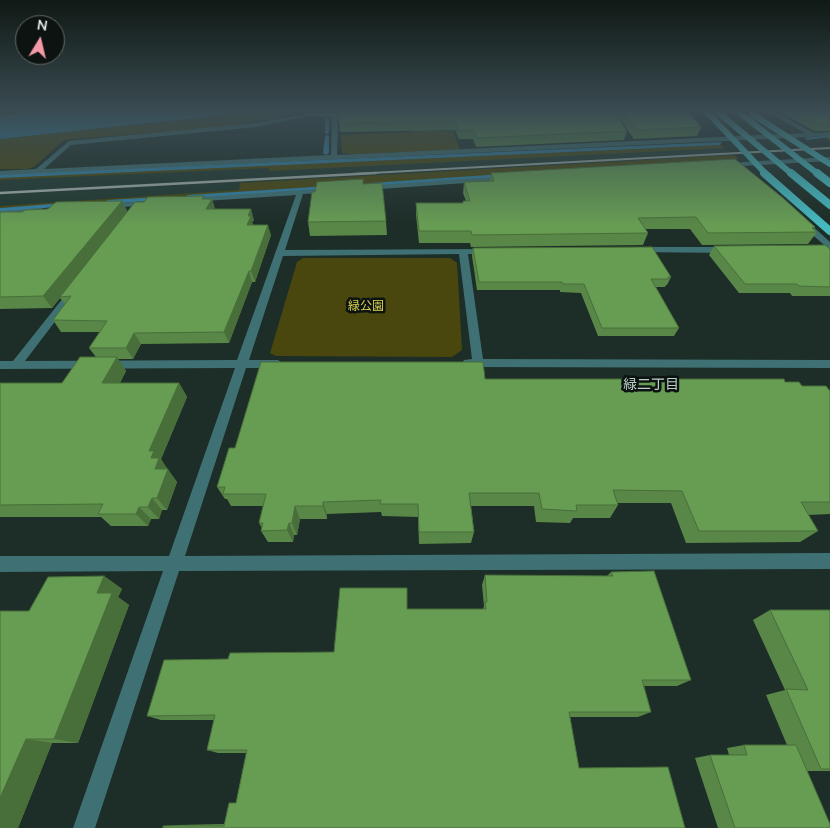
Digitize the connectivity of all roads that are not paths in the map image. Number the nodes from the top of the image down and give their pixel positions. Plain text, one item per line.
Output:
1 (63, 149) edge
2 (334, 149) edge
3 (533, 149) edge
4 (741, 149) edge
5 (762, 149) edge
6 (786, 149) edge
7 (806, 149) edge
8 (334, 158) junction
9 (830, 160) edge
10 (830, 164) edge
11 (739, 165) junction
12 (720, 166) edge
13 (38, 171) junction
14 (746, 171) edge
15 (0, 172) edge
16 (517, 177) edge
17 (830, 183) edge
18 (359, 188) edge
19 (339, 190) edge
20 (300, 193) junction
21 (181, 201) edge
22 (161, 202) edge
23 (142, 203) junction
24 (830, 205) edge
25 (94, 206) edge
26 (47, 210) edge
27 (0, 213) edge
28 (795, 215) edge
29 (130, 218) edge
30 (830, 231) edge
31 (827, 248) edge
32 (628, 250) edge
33 (744, 250) edge
34 (463, 251) junction
35 (502, 251) edge
36 (280, 252) junction
37 (83, 279) edge
38 (458, 363) edge
39 (478, 363) junction
40 (242, 364) junction
41 (291, 364) edge
42 (830, 364) edge
43 (0, 365) edge
44 (16, 365) junction
45 (830, 561) edge
46 (174, 563) junction
47 (0, 564) edge
48 (84, 828) edge

1 - 13 street
2 - 8 street
3 - 8 street
4 - 30 main road, bridge
5 - 24 main road, bridge
6 - 17 main road, bridge
7 - 10 main road, bridge
8 - 13 street
9 - 11 street
11 - 12 street
11 - 14 street
13 - 15 street
16 - 18 street
19 - 20 street
20 - 21 street
20 - 36 street
22 - 23 street
23 - 25 street
23 - 29 street
26 - 27 street
28 - 31 street
32 - 33 street
34 - 35 street
34 - 36 street
34 - 39 street
36 - 40 street
37 - 44 street
38 - 39 street
39 - 42 street
40 - 41 street
40 - 44 street
40 - 46 street
43 - 44 street
45 - 46 street
46 - 47 street
46 - 48 street

